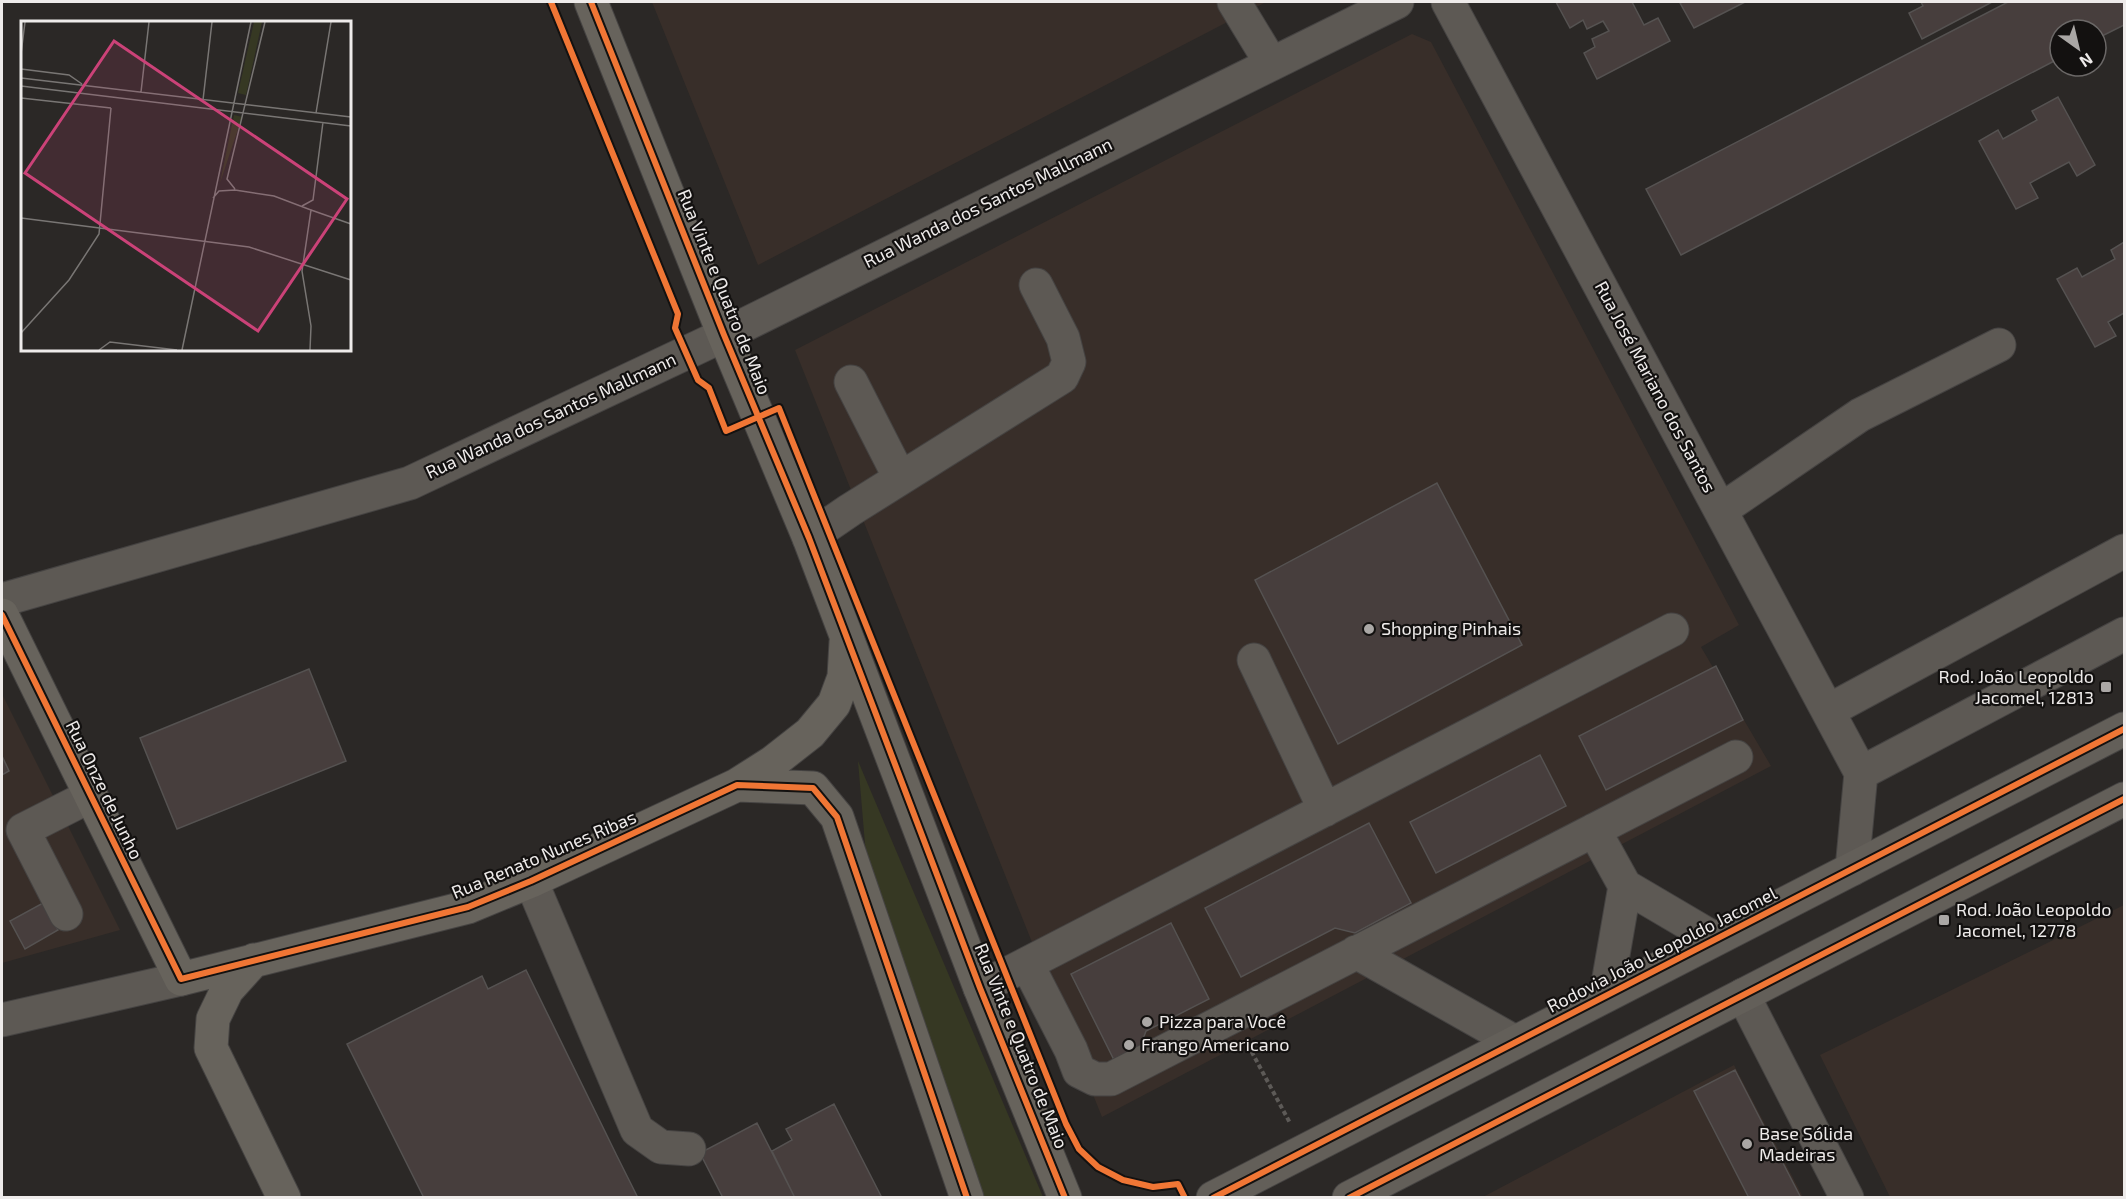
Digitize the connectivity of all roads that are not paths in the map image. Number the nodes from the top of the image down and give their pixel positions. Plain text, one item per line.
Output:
1 (591, 2) edge
2 (1234, 2) edge
3 (1396, 2) edge
4 (1448, 2) edge
5 (1271, 63) junction
6 (1036, 285) dead end
7 (724, 335) junction
8 (1999, 345) dead end
9 (851, 382) dead end
10 (900, 478) junction
11 (1721, 510) junction
12 (809, 538) junction
13 (2124, 551) edge
14 (2, 600) edge
15 (2, 615) edge
16 (1672, 630) dead end
17 (847, 634) junction
18 (2124, 634) edge
19 (1254, 660) dead end
20 (1828, 711) junction
21 (2124, 729) edge
22 (1736, 756) dead end
23 (1861, 773) junction
24 (737, 785) junction
25 (90, 796) junction
26 (2124, 799) edge
27 (1325, 810) junction
28 (1594, 830) junction
29 (1851, 869) junction
30 (531, 881) junction
31 (1625, 886) junction
32 (66, 914) dead end
33 (1715, 939) junction
34 (1356, 952) junction
35 (254, 960) junction
36 (1027, 964) junction
37 (181, 979) junction
38 (980, 988) junction
39 (1606, 995) junction
40 (1743, 995) junction
41 (2, 1020) edge
42 (1515, 1042) junction
43 (689, 1149) dead end
44 (284, 1197) edge
45 (967, 1197) edge
46 (1065, 1197) edge
47 (1213, 1197) edge
48 (1349, 1197) edge
49 (1847, 1197) edge

1 - 7 main road, Rua Vinte e Quatro de Maio
2 - 5 street
3 - 5 street, Rua Wanda dos Santos Mallmann
4 - 11 street, Rua José Mariano dos Santos
5 - 7 street, Rua Wanda dos Santos Mallmann
6 - 10 street
7 - 12 main road, Rua Vinte e Quatro de Maio
7 - 14 street, Rua Wanda dos Santos Mallmann
8 - 11 street
9 - 10 street
10 - 12 street
11 - 20 street, Rua José Mariano dos Santos
12 - 17 main road, Rua Vinte e Quatro de Maio
13 - 20 street
15 - 25 main road, Rua Onze de Junho
16 - 27 street
17 - 24 main road, Rua Renato Nunes Ribas
17 - 38 main road, Rua Vinte e Quatro de Maio
18 - 23 street
19 - 27 street
20 - 23 street, Rua José Mariano dos Santos
21 - 29 highway, Rodovia João Leopoldo Jacomel
22 - 28 street
23 - 29 street
24 - 30 main road, Rua Renato Nunes Ribas
24 - 45 main road
25 - 32 street
25 - 37 main road, Rua Onze de Junho
26 - 40 highway
27 - 36 street
28 - 31 street
28 - 34 street
29 - 33 highway, Rodovia João Leopoldo Jacomel
30 - 35 main road, Rua Renato Nunes Ribas
30 - 43 street
31 - 33 street
31 - 39 street
33 - 39 highway, Rodovia João Leopoldo Jacomel
34 - 36 street
34 - 42 street
35 - 37 main road, Rua Renato Nunes Ribas
35 - 44 main road
36 - 38 street
37 - 41 street, Rua Renato Nunes Ribas
38 - 46 main road, Rua Vinte e Quatro de Maio
39 - 42 highway, Rodovia João Leopoldo Jacomel
40 - 48 highway
40 - 49 street
42 - 47 highway, Rodovia João Leopoldo Jacomel

